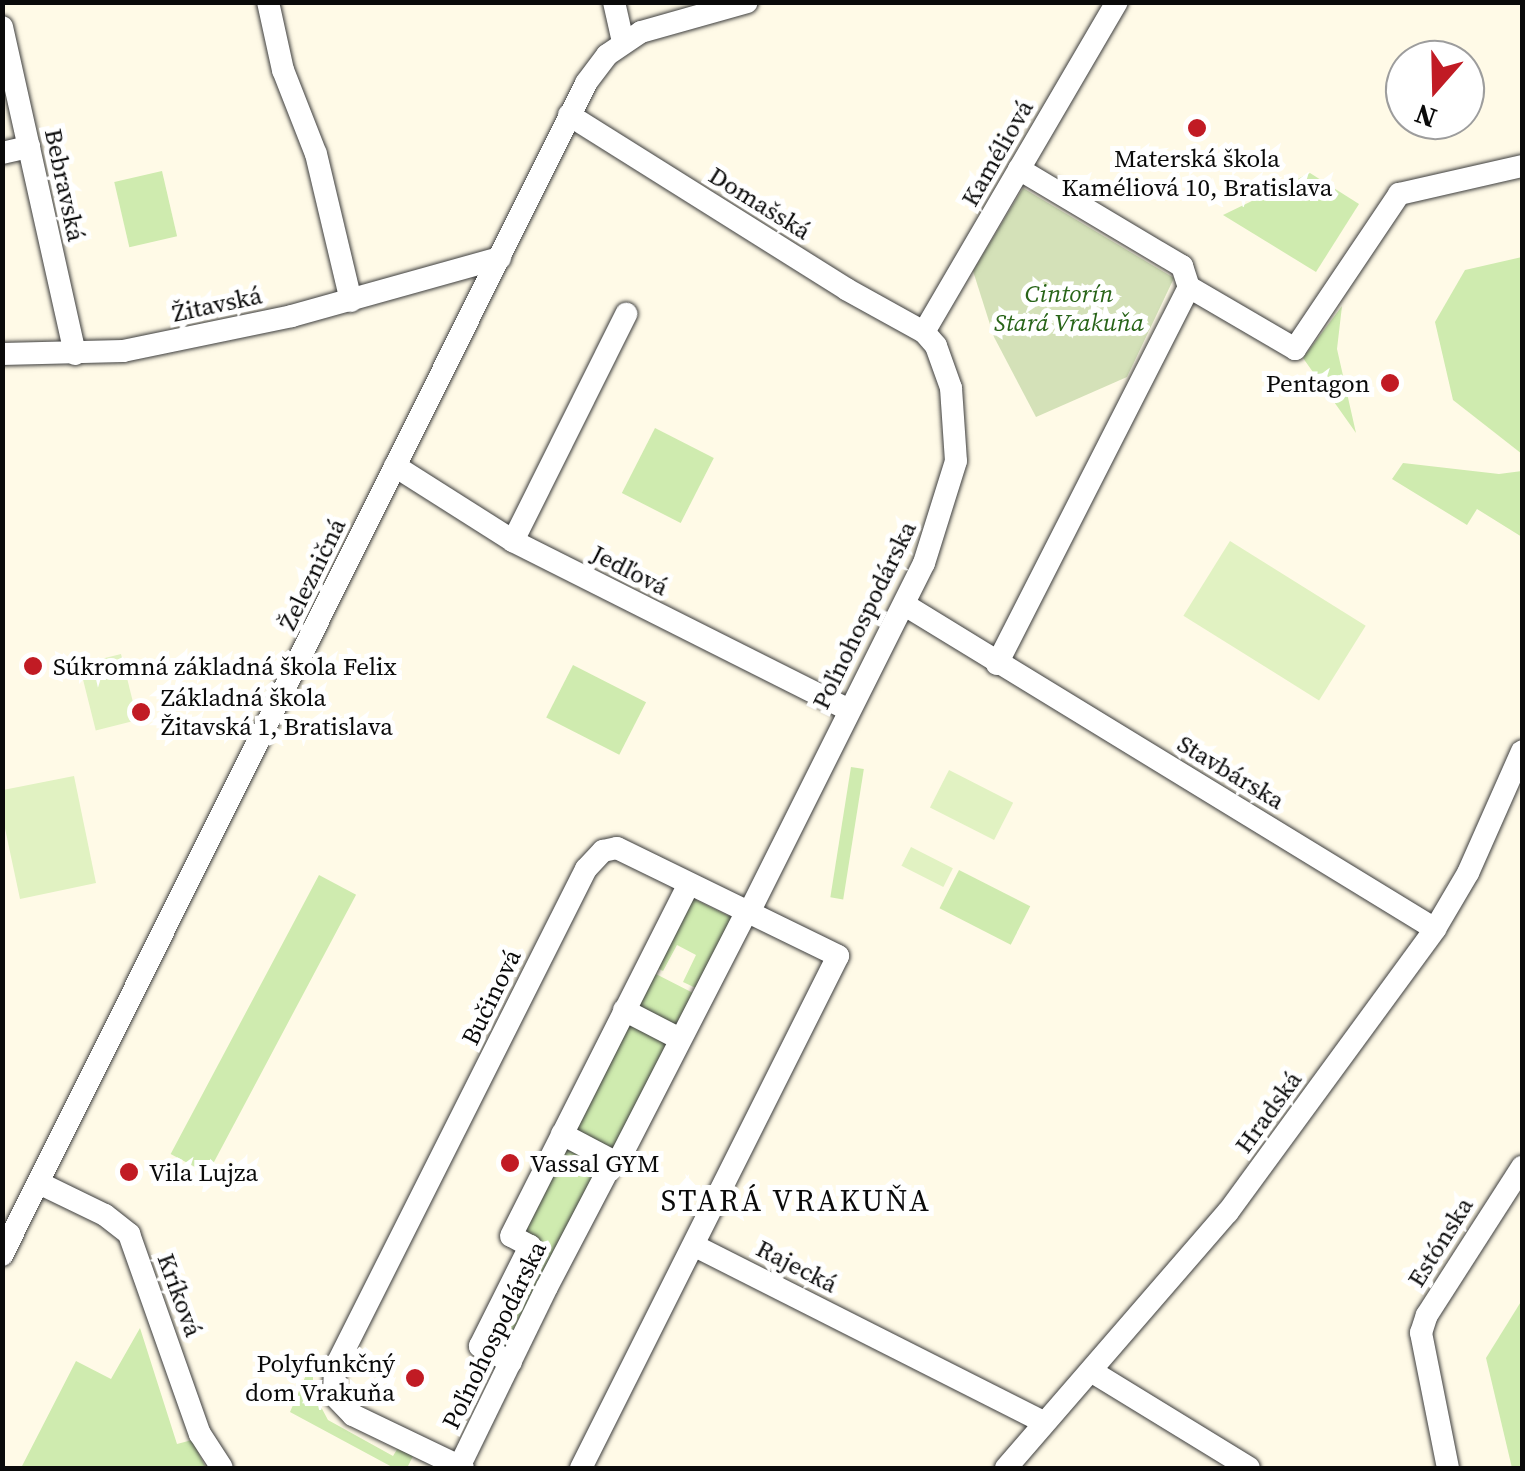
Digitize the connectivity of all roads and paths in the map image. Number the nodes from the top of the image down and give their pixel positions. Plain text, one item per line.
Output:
1 (268, 2) edge
2 (614, 2) edge
3 (747, 2) edge
4 (1117, 2) edge
5 (2, 28) edge
6 (624, 42) junction
7 (569, 115) junction
8 (29, 147) junction
9 (2, 153) edge
10 (1522, 166) edge
11 (1019, 169) junction
12 (500, 258) junction
13 (438, 272) junction
14 (1189, 288) junction
15 (350, 301) junction
16 (626, 314) dead end
17 (924, 332) junction
18 (462, 334) junction
19 (2, 354) edge
20 (75, 354) junction
21 (395, 466) junction
22 (513, 542) junction
23 (905, 604) junction
24 (997, 664) junction
25 (849, 710) junction
26 (1522, 751) edge
27 (685, 892) dead end
28 (746, 916) junction
29 (1435, 929) junction
30 (624, 1010) junction
31 (680, 1039) junction
32 (562, 1134) junction
33 (612, 1161) junction
34 (1522, 1168) edge
35 (38, 1183) junction
36 (2, 1199) edge
37 (24, 1210) junction
38 (696, 1246) junction
39 (2, 1254) edge
40 (516, 1272) junction
41 (548, 1287) junction
42 (511, 1362) junction
43 (1091, 1370) junction
44 (1044, 1422) junction
45 (451, 1463) edge
46 (222, 1468) edge
47 (581, 1468) edge
48 (1006, 1468) edge
49 (1249, 1468) edge
50 (1448, 1468) edge

1 - 15 street
2 - 6 street
3 - 6 street, Železničná
4 - 11 street, Kaméliová
5 - 8 street, Bebravská
6 - 7 street, Železničná
7 - 12 street, Železničná
7 - 17 street, Domašská
8 - 9 street
8 - 20 street, Bebravská
10 - 14 street
11 - 14 street
11 - 17 street, Kaméliová
12 - 13 street, Žitavská
12 - 18 street, Železničná
13 - 15 street, Žitavská
13 - 18 street
14 - 24 street
15 - 20 street, Žitavská
16 - 22 street
17 - 23 street, Poľnohospodárska
18 - 21 street, Železničná
19 - 20 street, Žitavská
21 - 22 street, Jedľová
21 - 35 street, Železničná
22 - 25 street, Jedľová
23 - 24 street, Stavbárska
23 - 25 street, Poľnohospodárska
24 - 29 street, Stavbárska
25 - 28 street, Poľnohospodárska
26 - 29 street, Hradská
27 - 30 street
28 - 31 street, Poľnohospodárska
28 - 38 street
28 - 45 street, Bučinová
29 - 43 street, Hradská
30 - 31 street
30 - 32 street
31 - 33 street, Poľnohospodárska
32 - 33 street
32 - 40 street
33 - 41 street, Poľnohospodárska
34 - 50 street, Estónska
35 - 37 street, Železničná
35 - 46 street, Kríková
36 - 37 street
37 - 39 street, Železničná
38 - 44 street, Rajecká
38 - 47 street
40 - 41 street
40 - 42 street
41 - 42 street, Poľnohospodárska
42 - 45 street, Poľnohospodárska
43 - 44 street, Hradská
43 - 49 street
44 - 48 street, Hradská

